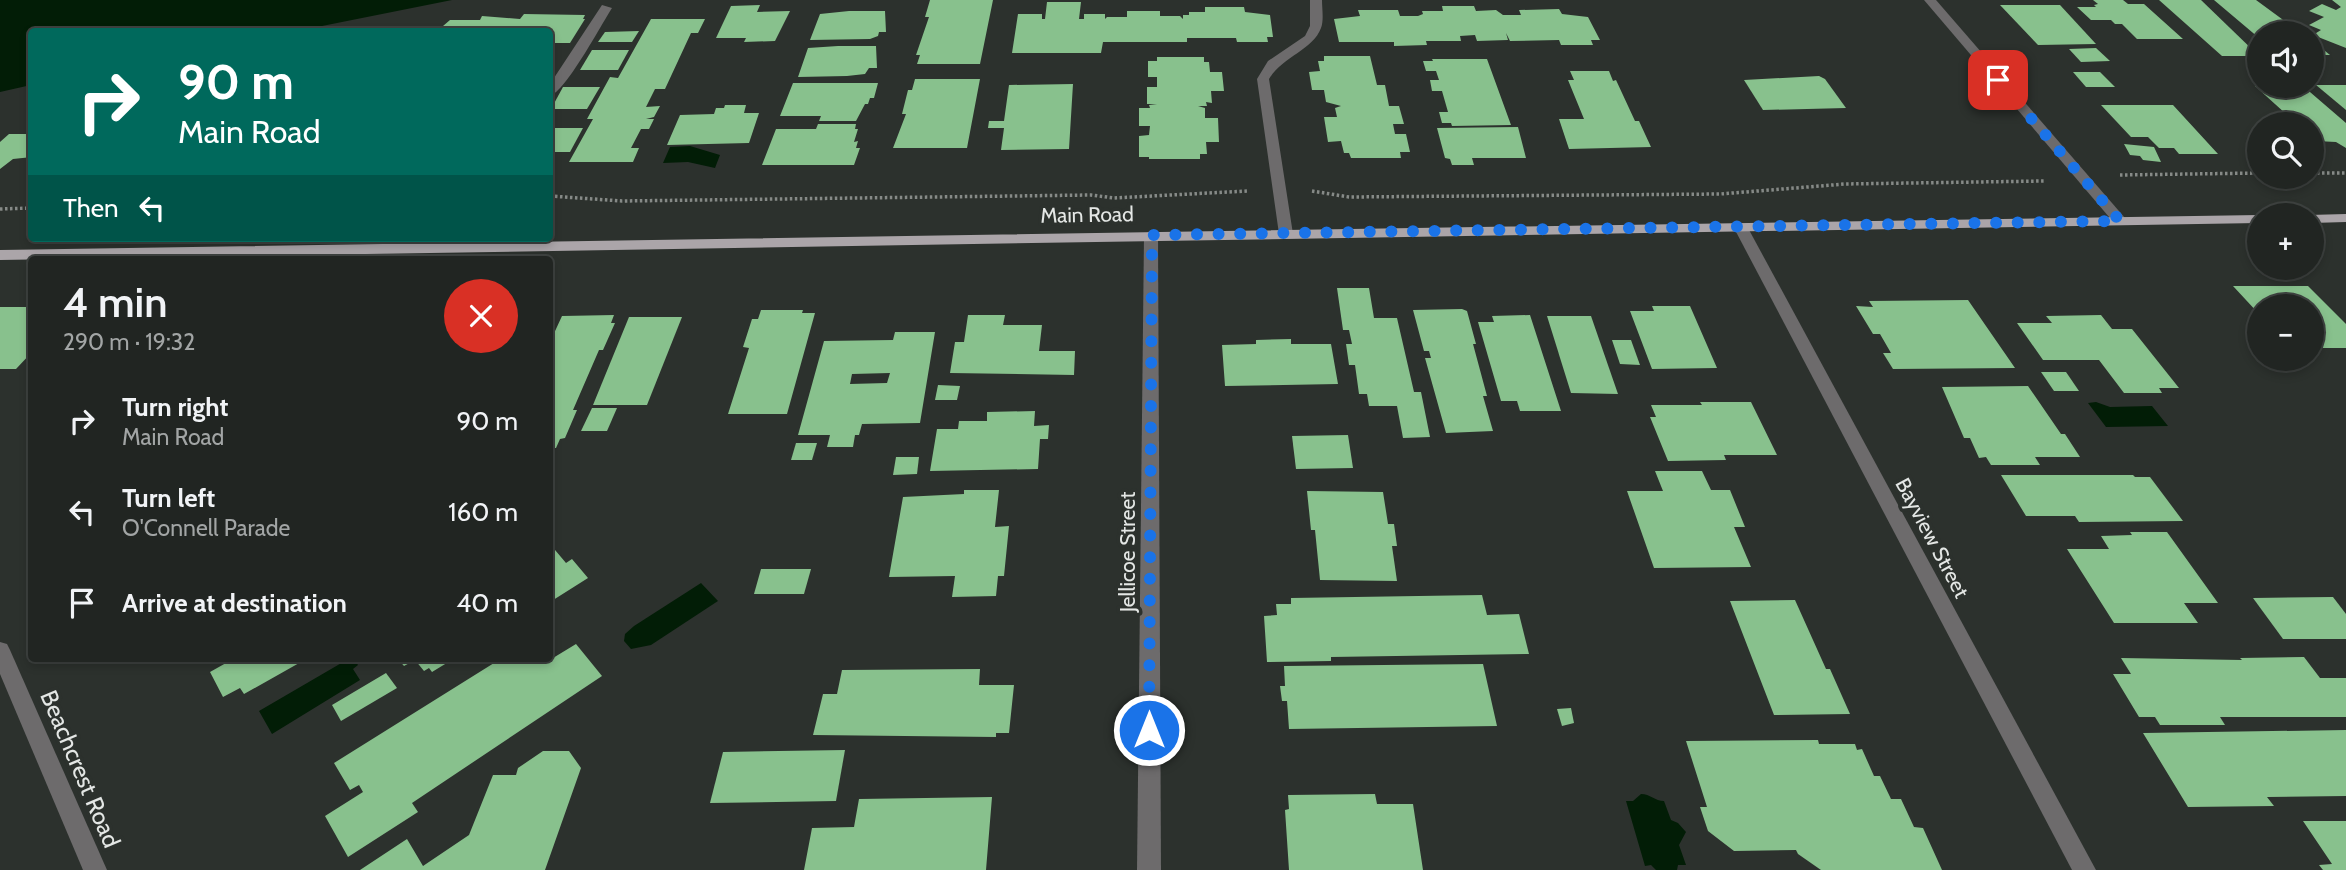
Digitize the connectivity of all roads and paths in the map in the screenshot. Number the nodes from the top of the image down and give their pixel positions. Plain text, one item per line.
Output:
1 (1316, 0) edge
2 (1930, 0) edge
3 (606, 8) dead end
4 (553, 71) edge
5 (567, 71) junction
6 (553, 88) edge
7 (2247, 173) edge
8 (2324, 173) edge
9 (2346, 173) edge
10 (2118, 175) dead end
11 (28, 208) edge
12 (0, 209) edge
13 (2346, 218) edge
14 (2247, 219) edge
15 (2324, 219) edge
16 (2120, 221) junction
17 (1741, 228) junction
18 (1286, 234) junction
19 (1152, 235) junction
20 (553, 241) edge
21 (464, 242) edge
22 (0, 255) edge
23 (0, 650) edge
24 (95, 870) edge
25 (1149, 870) edge
26 (2084, 870) edge

1 - 18 street
2 - 16 street
3 - 5 street
4 - 5 street
5 - 6 street
7 - 10 path
8 - 9 path
11 - 12 path
13 - 15 main road
14 - 16 main road, Main Road
16 - 17 main road, Main Road
17 - 18 main road, Main Road
17 - 26 street, Bayview Street
18 - 19 main road, Main Road
19 - 20 main road, Main Road
19 - 25 street, Jellicoe Street
21 - 22 main road, Main Road
23 - 24 street, Beachcrest Road

